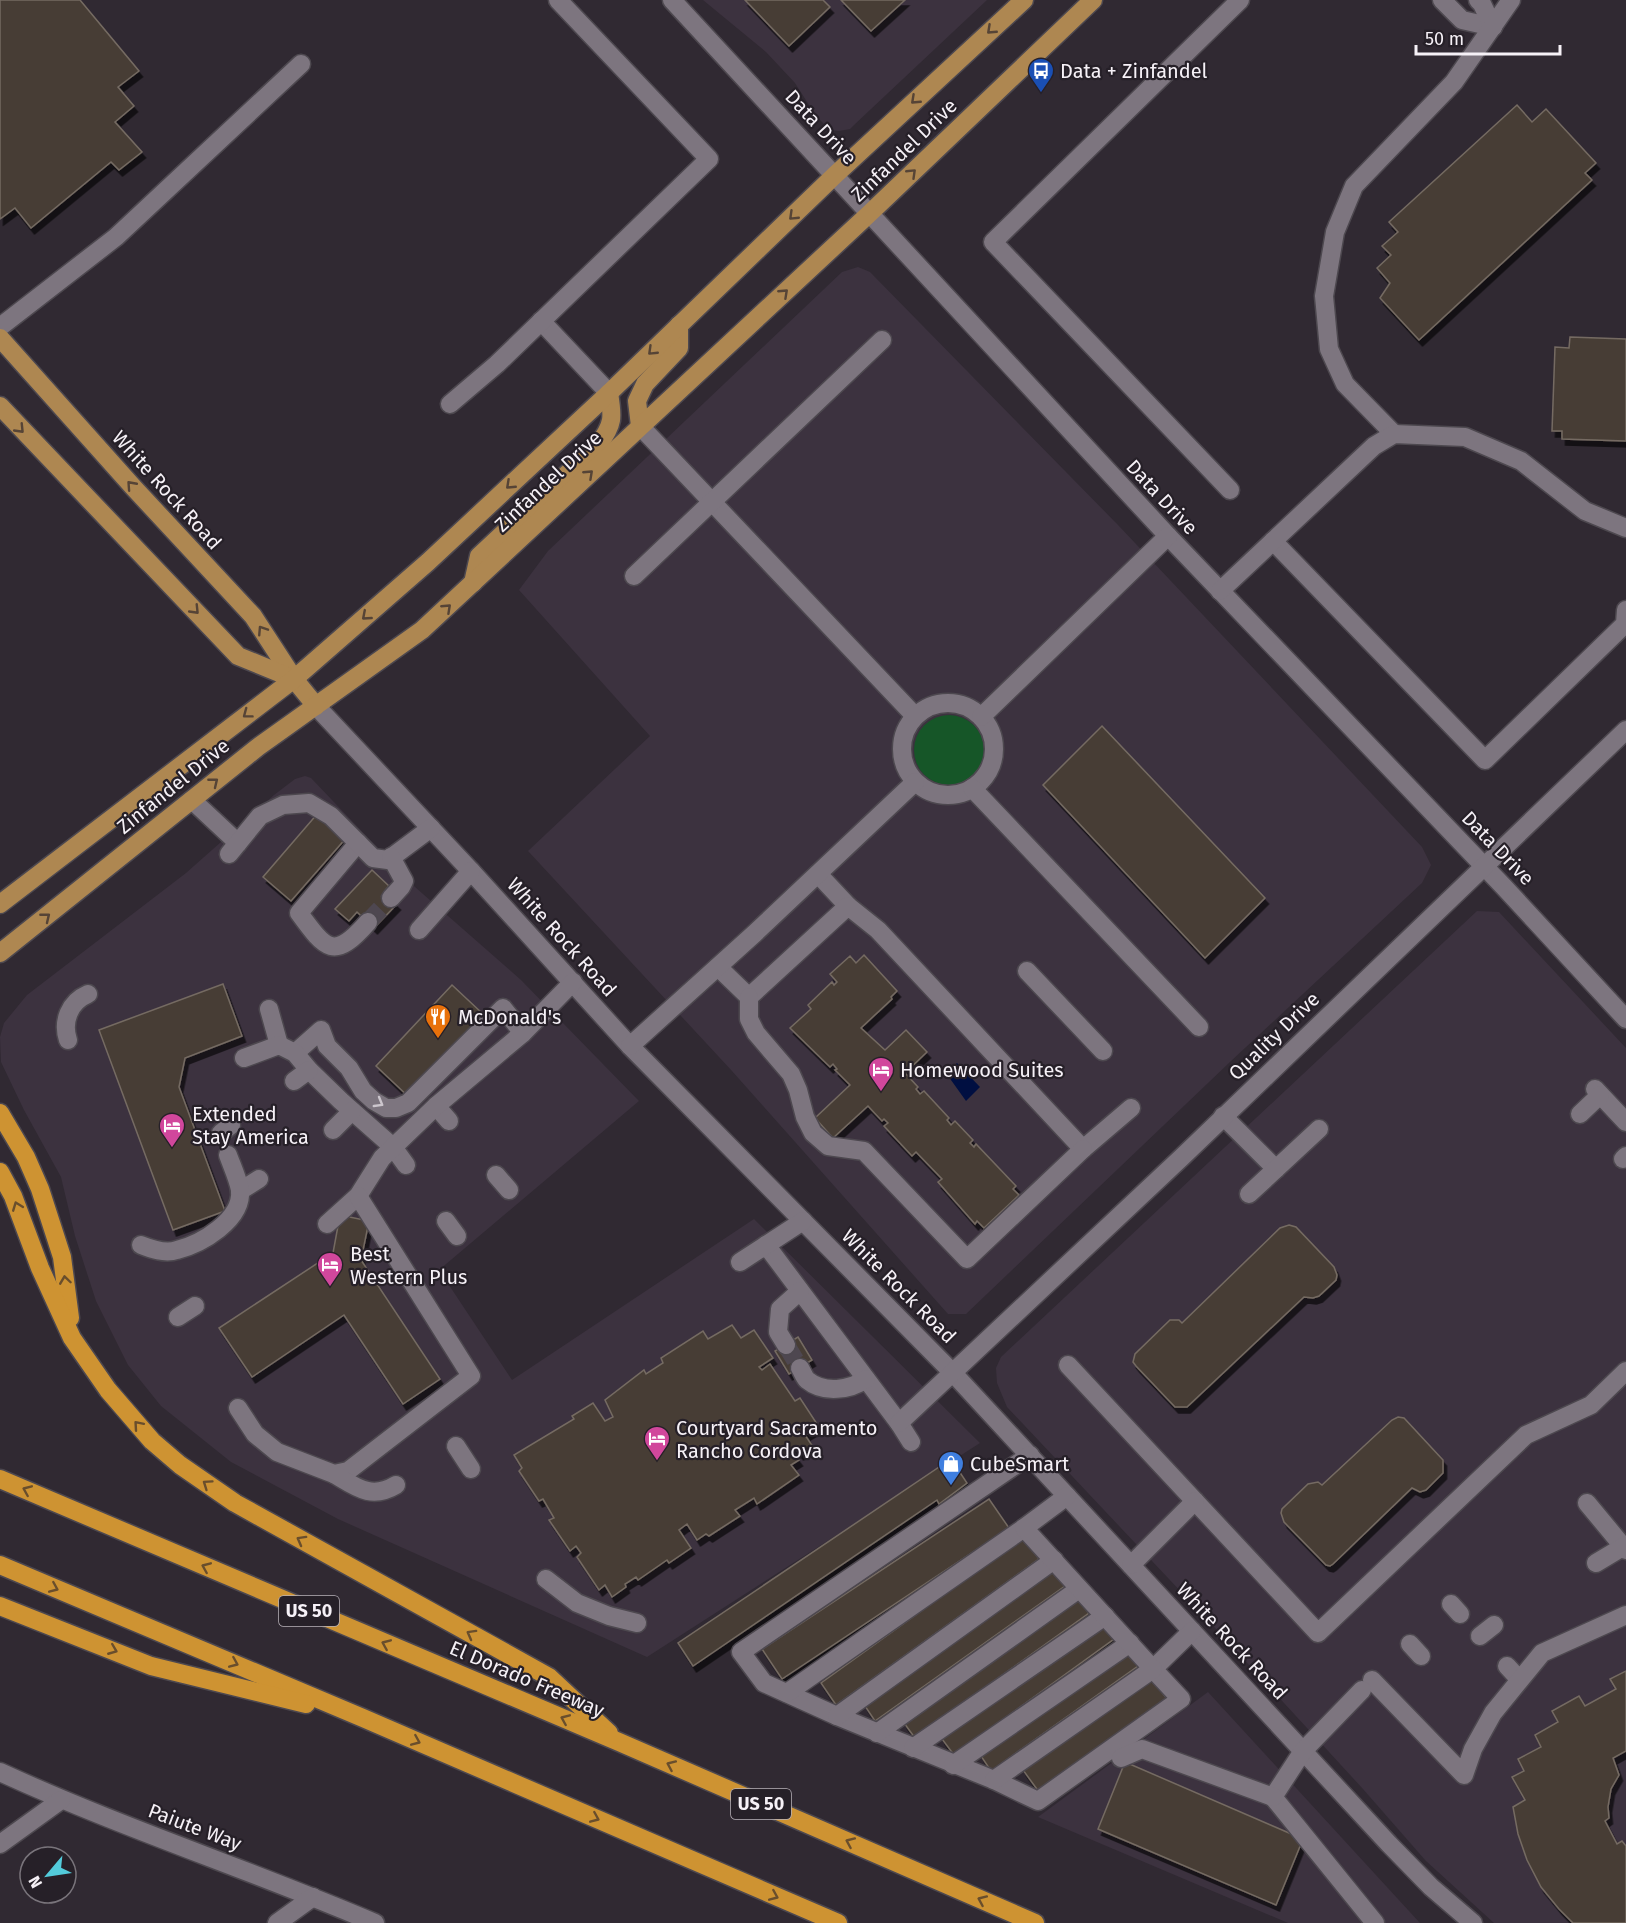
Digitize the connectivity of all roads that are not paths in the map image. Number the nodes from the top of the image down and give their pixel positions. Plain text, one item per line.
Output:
1 (558, 0) edge
2 (672, 0) edge
3 (1024, 0) edge
4 (1093, 0) edge
5 (1240, 0) edge
6 (1442, 0) edge
7 (1478, 0) edge
8 (1511, 0) edge
9 (1493, 27) junction
10 (301, 64) dead end
11 (835, 176) junction
12 (870, 213) junction
13 (541, 321) junction
14 (679, 325) junction
15 (0, 327) edge
16 (0, 338) edge
17 (882, 340) dead end
18 (609, 393) junction
19 (450, 404) dead end
20 (0, 406) edge
21 (640, 426) junction
22 (1394, 434) junction
23 (1230, 490) dead end
24 (712, 501) junction
25 (1626, 528) edge
26 (1168, 536) junction
27 (1273, 541) junction
28 (634, 576) dead end
29 (473, 583) junction
30 (1220, 591) junction
31 (1626, 610) edge
32 (294, 679) junction
33 (316, 706) junction
34 (915, 716) junction
35 (981, 717) junction
36 (1626, 730) edge
37 (915, 782) junction
38 (972, 788) junction
39 (192, 800) junction
40 (430, 828) junction
41 (358, 843) junction
42 (391, 857) junction
43 (1485, 867) junction
44 (471, 872) junction
45 (818, 874) junction
46 (391, 898) tunnel mouth
47 (0, 904) edge
48 (848, 906) junction
49 (368, 922) tunnel mouth
50 (419, 930) dead end
51 (0, 953) edge
52 (718, 967) junction
53 (1027, 971) dead end
54 (573, 982) junction
55 (88, 994) dead end
56 (749, 997) junction
57 (268, 1009) dead end
58 (1626, 1019) edge
59 (1199, 1027) dead end
60 (523, 1033) junction
61 (68, 1040) dead end
62 (630, 1046) junction
63 (287, 1049) junction
64 (1103, 1051) dead end
65 (244, 1058) dead end
66 (309, 1070) junction
67 (294, 1081) dead end
68 (436, 1106) junction
69 (1131, 1108) dead end
70 (352, 1111) junction
71 (0, 1113) edge
72 (1580, 1114) dead end
73 (1223, 1116) junction
74 (1625, 1118) edge
75 (449, 1121) dead end
76 (1319, 1129) dead end
77 (333, 1130) dead end
78 (393, 1148) junction
79 (1083, 1149) junction
80 (228, 1155) dead end
81 (406, 1165) dead end
82 (1276, 1169) junction
83 (0, 1172) edge
84 (496, 1175) dead end
85 (259, 1179) dead end
86 (510, 1190) dead end
87 (240, 1191) junction
88 (1250, 1194) dead end
89 (358, 1196) junction
90 (446, 1221) dead end
91 (803, 1221) junction
92 (327, 1224) dead end
93 (457, 1236) dead end
94 (141, 1245) dead end
95 (766, 1245) junction
96 (741, 1262) dead end
97 (800, 1291) junction
98 (195, 1306) dead end
99 (178, 1317) dead end
100 (72, 1338) junction
101 (786, 1345) tunnel mouth
102 (1068, 1365) dead end
103 (800, 1368) tunnel mouth
104 (1626, 1371) edge
105 (953, 1373) junction
106 (866, 1379) junction
107 (238, 1408) dead end
108 (899, 1423) junction
109 (911, 1442) dead end
110 (456, 1446) dead end
111 (1029, 1455) junction
112 (471, 1469) dead end
113 (334, 1474) junction
114 (0, 1479) edge
115 (396, 1485) dead end
116 (1067, 1496) junction
117 (1195, 1501) junction
118 (1587, 1503) dead end
119 (1024, 1528) junction
120 (1625, 1548) edge
121 (1054, 1560) junction
122 (1596, 1563) dead end
123 (0, 1565) edge
124 (1131, 1565) junction
125 (546, 1579) dead end
126 (1079, 1588) junction
127 (0, 1605) edge
128 (1626, 1615) edge
129 (1105, 1616) junction
130 (637, 1623) dead end
131 (1192, 1631) junction
132 (1130, 1642) junction
133 (1507, 1666) dead end
134 (1153, 1669) junction
135 (1520, 1679) junction
136 (787, 1693) junction
137 (837, 1716) junction
138 (363, 1718) junction
139 (877, 1733) junction
140 (619, 1742) junction
141 (913, 1748) junction
142 (1303, 1751) junction
143 (1121, 1758) dead end
144 (953, 1765) junction
145 (0, 1772) edge
146 (994, 1780) junction
147 (1273, 1797) junction
148 (61, 1800) junction
149 (0, 1844) edge
150 (314, 1897) junction
151 (277, 1923) edge
152 (375, 1923) edge
153 (838, 1923) edge
154 (1035, 1923) edge
155 (1375, 1923) edge
156 (1473, 1923) edge

1 - 13 street
2 - 11 street, Data Drive
3 -> 11 main road, Zinfandel Drive
12 -> 4 main road, Zinfandel Drive
5 - 23 street
6 - 9 street
7 - 9 street
8 - 9 street
9 - 22 street
10 - 15 street
11 - 12 street, Data Drive
11 -> 14 main road, Zinfandel Drive
21 -> 12 main road, Zinfandel Drive
12 - 26 street, Data Drive
13 - 18 street
13 - 19 street
14 -> 18 main road, Zinfandel Drive
14 - 21 main road
32 -> 16 main road, White Rock Road
17 - 24 street
18 - 29 main road
18 -> 32 main road, Zinfandel Drive
20 -> 32 main road, White Rock Road
21 - 24 street
29 -> 21 main road, Zinfandel Drive
22 - 25 street
22 - 27 street
24 - 28 street
24 - 34 street
26 - 30 street, Data Drive
26 - 35 street
27 - 30 street
27 - 31 street
33 -> 29 main road, Zinfandel Drive
30 - 43 street, Data Drive
32 - 33 main road, White Rock Road
32 -> 47 main road, Zinfandel Drive
39 -> 33 main road, Zinfandel Drive
33 - 40 street, White Rock Road
34 - 35 street
34 - 37 street
35 - 38 street
36 - 43 street, Quality Drive
37 - 38 street
37 - 45 street
38 - 59 street
39 - 41 street
51 -> 39 main road, Zinfandel Drive
40 - 42 street
40 - 44 street, White Rock Road
41 - 42 street
41 - 49 street
42 - 46 street
43 - 58 street, Data Drive
43 - 73 street, Quality Drive
44 - 50 street
44 - 54 street, White Rock Road
45 - 48 street
45 - 52 street
48 - 56 street
48 - 79 street
52 - 56 street
52 - 62 street
53 - 64 street
54 - 60 street
54 - 62 street, White Rock Road
55 - 61 street
56 - 79 street
57 - 63 street
63 -> 60 street
60 - 68 street
62 - 91 street, White Rock Road
63 - 65 street
63 - 66 street
66 - 67 street
66 - 70 street
68 - 75 street
68 - 78 street
69 - 79 street
70 - 77 street
70 - 78 street
100 -> 71 highway
72 - 74 street
73 - 82 street
73 - 105 street, Quality Drive
76 - 82 street
78 - 81 street
78 - 89 street
80 - 87 street
82 - 88 street
100 -> 83 highway
84 - 86 street
85 - 87 street
87 - 94 street
89 - 92 street
89 - 113 street
90 - 93 street
91 - 95 street
91 - 105 street, White Rock Road
95 - 96 street
95 - 97 street
97 - 101 street
97 - 106 street
98 - 99 street
140 -> 100 highway
102 - 117 street
103 - 106 street
104 - 117 street
105 - 108 street, Quality Drive
105 - 111 street, White Rock Road
106 - 108 street
107 - 113 street
108 - 109 street
110 - 112 street
111 - 116 street, White Rock Road
111 - 136 street
113 - 115 street
140 -> 114 highway, El Dorado Freeway / US 50
116 - 119 street
116 - 124 street, White Rock Road
117 - 124 street
118 - 120 street
119 - 121 street
119 - 136 street
120 - 122 street
121 - 126 street
121 - 137 street
123 -> 138 highway
124 - 131 street, White Rock Road
125 - 130 street
126 - 129 street
126 - 139 street
127 -> 138 highway
128 - 135 street
129 - 132 street
129 - 141 street
131 - 134 street
131 - 142 street, White Rock Road
132 - 134 street
132 - 144 street
133 - 135 street
134 - 146 street
134 - 146 street
135 - 142 street
136 - 137 street
137 - 139 street
138 -> 153 highway
139 - 141 street
154 -> 140 highway, El Dorado Freeway / US 50
141 - 144 street
142 - 147 street
142 - 156 street, White Rock Road
143 - 147 street
144 - 146 street
145 - 148 street, Paiute Way
147 - 155 street
148 - 149 street
148 - 150 street, Paiute Way
150 - 151 street
150 - 152 street, Paiute Way

